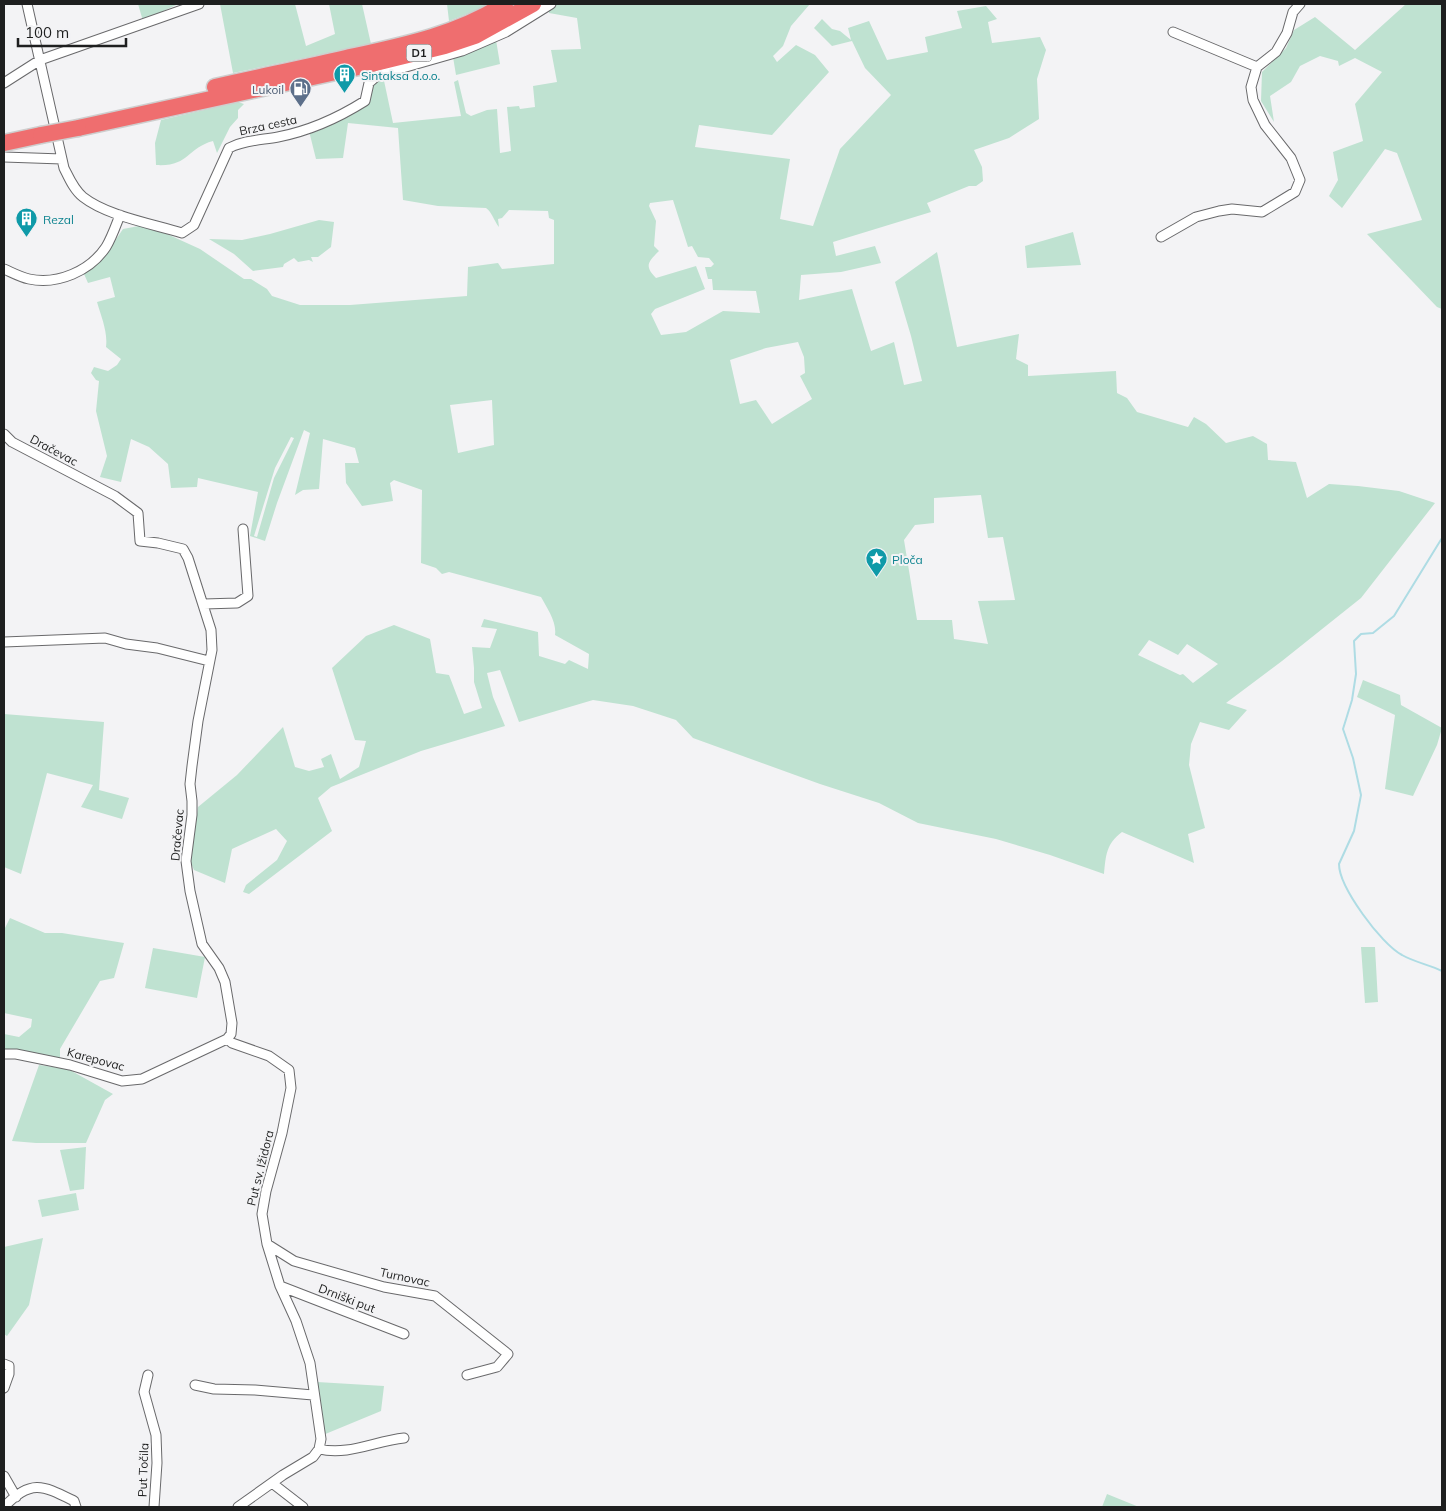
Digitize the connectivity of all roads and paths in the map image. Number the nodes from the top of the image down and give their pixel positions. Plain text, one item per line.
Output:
1 (27, 4) edge
2 (199, 4) edge
3 (505, 4) edge
4 (533, 4) edge
5 (551, 4) edge
6 (1300, 4) edge
7 (1173, 32) dead end
8 (40, 60) junction
9 (363, 66) junction
10 (1257, 67) junction
11 (4, 83) edge
12 (324, 84) dead end
13 (220, 98) junction
14 (250, 100) dead end
15 (77, 122) junction
16 (40, 130) junction
17 (4, 132) edge
18 (4, 143) edge
19 (4, 157) edge
20 (62, 159) junction
21 (120, 215) junction
22 (1161, 237) dead end
23 (4, 269) edge
24 (4, 434) edge
25 (243, 529) dead end
26 (204, 604) junction
27 (4, 642) edge
28 (209, 661) junction
29 (229, 1037) junction
30 (4, 1054) edge
31 (267, 1244) junction
32 (280, 1286) junction
33 (404, 1334) dead end
34 (4, 1364) edge
35 (148, 1375) dead end
36 (467, 1375) dead end
37 (196, 1385) dead end
38 (4, 1388) edge
39 (313, 1395) junction
40 (404, 1438) dead end
41 (319, 1449) junction
42 (4, 1476) edge
43 (272, 1483) junction
44 (16, 1497) junction
45 (4, 1507) edge
46 (76, 1507) edge
47 (154, 1507) edge
48 (238, 1507) edge
49 (303, 1507) edge

1 - 8 street
2 - 8 street
3 - 15 highway, D1
4 - 9 highway, D1
5 - 21 street, Brza cesta
6 - 10 street
7 - 10 street
8 - 11 street
8 - 20 street
9 - 12 highway
9 - 13 highway, D1
10 - 22 street
13 - 14 highway
13 - 15 highway, D1
15 - 16 highway, D1
16 - 17 highway, D1
16 - 18 highway, D1
19 - 20 street
20 - 21 street
21 - 23 street
24 - 26 street, Dračevac
25 - 26 street
26 - 28 street, Dračevac
27 - 28 street
28 - 29 street, Dračevac
29 - 30 street, Karepovac
29 - 31 street, Put sv. Ižidora
31 - 32 street, Put sv. Ižidora
31 - 36 street, Turnovac
32 - 33 street, Drniški put
32 - 39 street, Put sv. Ižidora
34 - 38 street
35 - 47 street, Put Točila
37 - 39 street
39 - 41 street, Put sv. Ižidora
40 - 41 street
41 - 43 street
42 - 44 street
43 - 48 street
43 - 49 street
44 - 45 street
44 - 46 street

